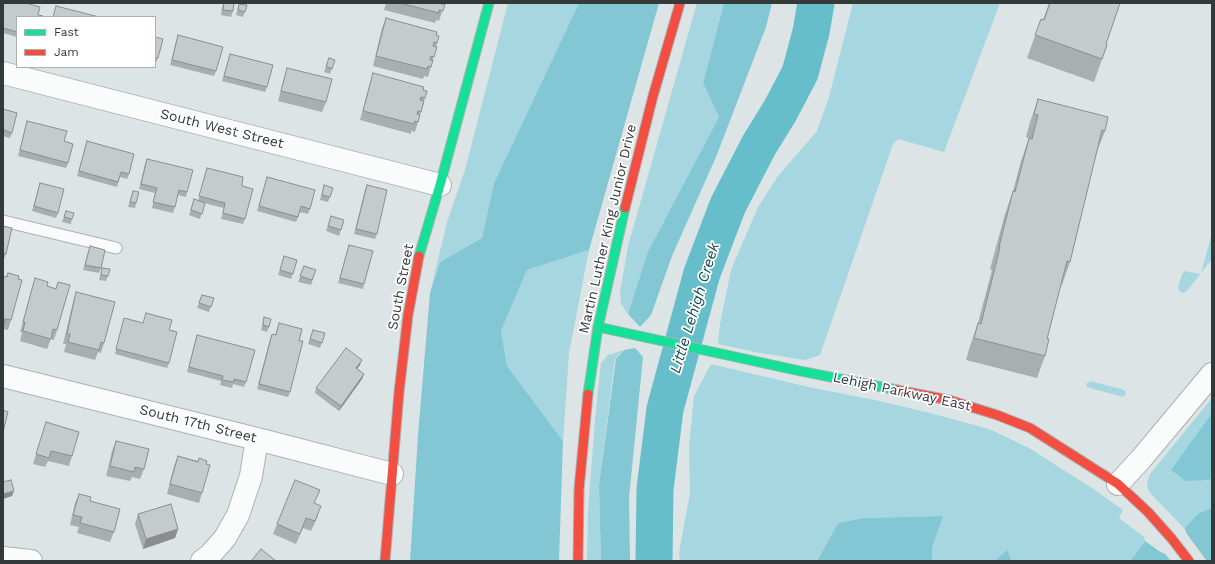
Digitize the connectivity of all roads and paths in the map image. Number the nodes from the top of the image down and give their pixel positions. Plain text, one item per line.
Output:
1 (489, 3) edge
2 (680, 3) edge
3 (3, 73) edge
4 (440, 185) junction
5 (3, 221) edge
6 (116, 248) dead end
7 (598, 327) junction
8 (1212, 374) edge
9 (3, 376) edge
10 (257, 439) junction
11 (392, 474) junction
12 (1118, 484) junction
13 (3, 558) edge
14 (32, 561) edge
15 (202, 561) edge
16 (385, 561) edge
17 (578, 561) edge
18 (1189, 561) edge

1 - 4 street, South Street
2 - 7 street, Martin Luther King Junior Drive
3 - 4 street, South West Street
4 - 11 street, South Street
5 - 6 lane
7 - 12 street, Lehigh Parkway East
7 - 17 street, Martin Luther King Junior Drive
8 - 12 street
9 - 10 street, South 17th Street
10 - 11 street, South 17th Street
10 - 15 street
11 - 16 street, South Street
12 - 18 street, Lehigh Parkway East
13 - 14 street

